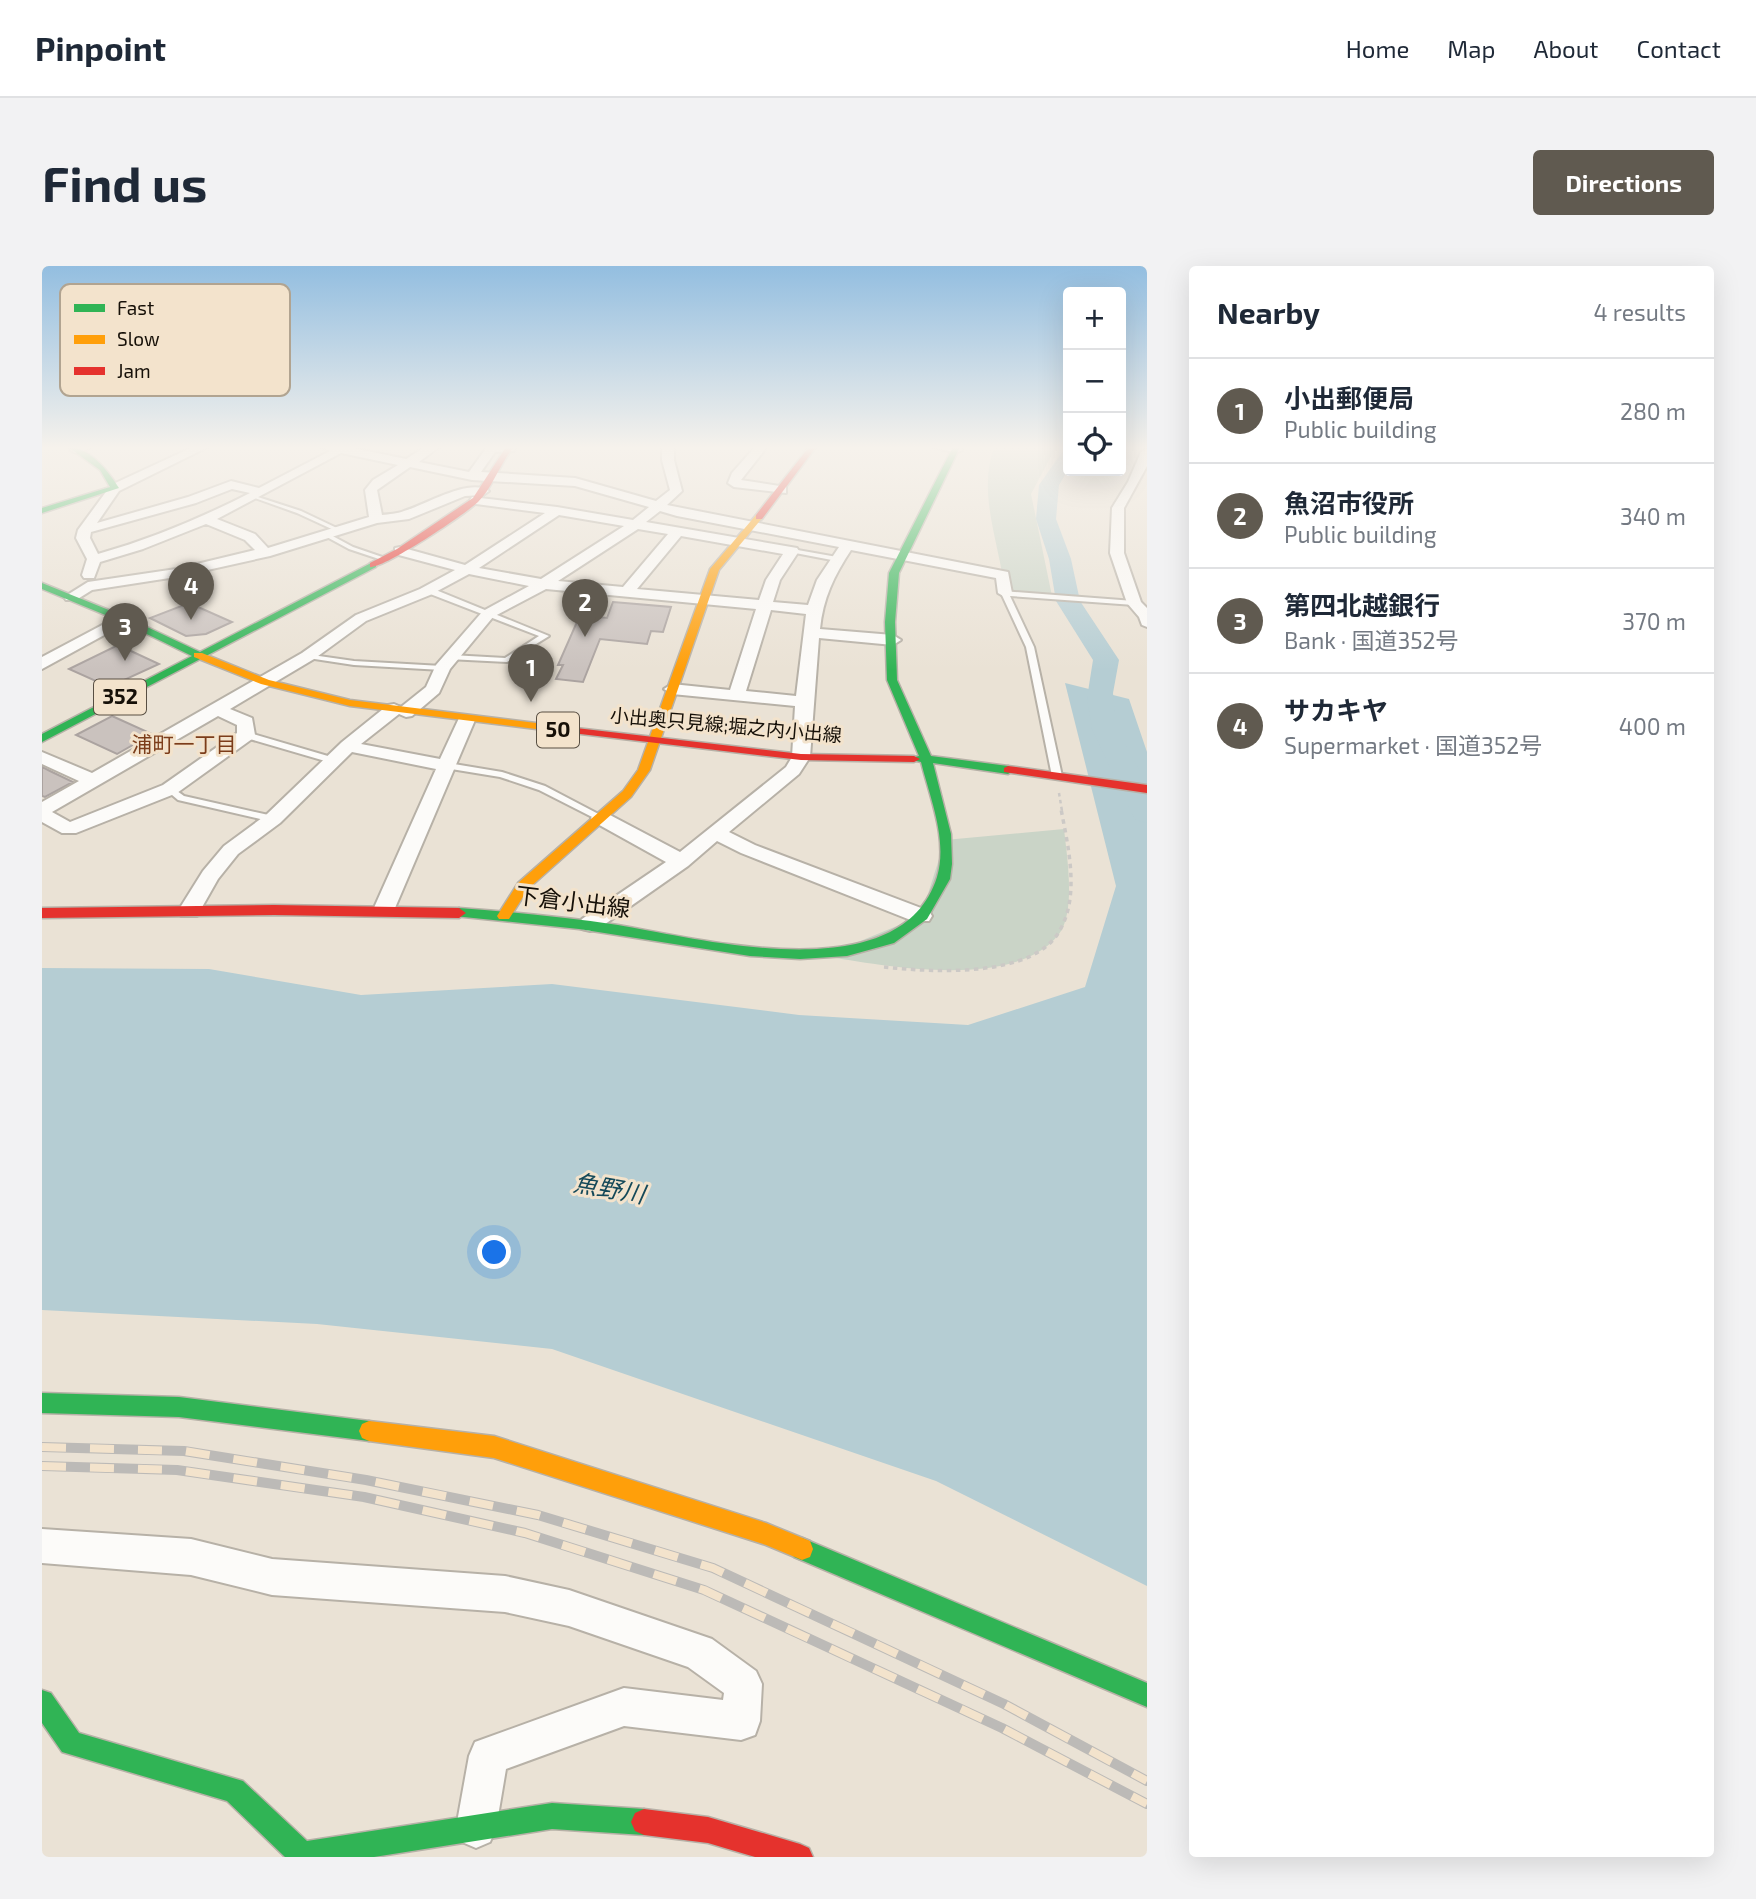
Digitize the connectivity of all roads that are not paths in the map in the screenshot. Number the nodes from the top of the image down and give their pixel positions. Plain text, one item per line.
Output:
1 (91, 521) edge
2 (116, 521) edge
3 (200, 521) edge
4 (211, 521) edge
5 (314, 521) edge
6 (369, 521) edge
7 (439, 521) edge
8 (541, 521) edge
9 (621, 521) edge
10 (640, 521) edge
11 (729, 521) edge
12 (757, 521) edge
13 (919, 521) edge
14 (1118, 521) edge
15 (636, 524) junction
16 (753, 526) junction
17 (85, 530) junction
18 (678, 531) junction
19 (333, 533) junction
20 (738, 542) junction
21 (847, 545) junction
22 (792, 551) junction
23 (265, 553) junction
24 (393, 555) junction
25 (901, 555) junction
26 (94, 559) junction
27 (838, 559) junction
28 (468, 569) junction
29 (544, 584) junction
30 (42, 586) edge
31 (88, 586) junction
32 (428, 590) junction
33 (626, 593) junction
34 (1009, 593) junction
35 (71, 597) junction
36 (702, 600) junction
37 (1129, 602) junction
38 (765, 606) junction
39 (814, 610) junction
40 (488, 614) junction
41 (1147, 618) edge
42 (122, 619) junction
43 (814, 633) junction
44 (893, 640) junction
45 (198, 655) junction
46 (308, 656) junction
47 (44, 661) edge
48 (447, 662) junction
49 (265, 682) junction
50 (672, 689) junction
51 (736, 696) junction
52 (804, 702) junction
53 (217, 710) junction
54 (400, 711) junction
55 (466, 720) junction
56 (246, 735) junction
57 (42, 739) edge
58 (657, 741) junction
59 (348, 746) junction
60 (42, 757) edge
61 (801, 757) junction
62 (926, 760) junction
63 (335, 761) junction
64 (448, 766) junction
65 (1057, 776) junction
66 (94, 780) junction
67 (1147, 781) edge
68 (1121, 785) junction
69 (170, 789) junction
70 (1147, 789) edge
71 (42, 812) edge
72 (601, 818) junction
73 (273, 819) junction
74 (716, 833) junction
75 (681, 861) junction
76 (384, 910) junction
77 (189, 911) junction
78 (42, 913) edge
79 (504, 916) junction
80 (921, 916) junction
81 (590, 925) junction
82 (42, 1403) edge
83 (42, 1546) edge
84 (1147, 1695) edge
85 (42, 1702) edge
86 (476, 1828) junction
87 (301, 1856) edge
88 (800, 1857) edge

1 - 17 street
2 - 17 street
3 - 26 street
4 - 23 street
5 - 19 lane
6 - 19 street
7 - 24 main road, 352
8 - 28 street
9 - 15 street
10 - 15 street
11 - 16 street
12 - 16 main road
13 - 25 main road
14 - 37 street
15 - 18 street
15 - 29 street
16 - 20 main road
16 - 21 street
17 - 26 street
18 - 20 street
18 - 33 street
19 - 23 street
19 - 24 lane
20 - 22 street
20 - 36 main road
21 - 25 street
21 - 27 street
22 - 27 lane
22 - 38 street
23 - 31 street
24 - 28 street
24 - 45 main road, 352
25 - 34 street
25 - 44 main road
26 - 31 street
27 - 39 street
28 - 29 street
28 - 32 street
29 - 33 street
29 - 40 street
30 - 35 main road, 小出奥只見線;堀之内小出線
31 - 35 street
32 - 40 lane
32 - 46 street
33 - 36 street
34 - 37 lane
34 - 65 lane
35 - 42 main road, 小出奥只見線;堀之内小出線
36 - 38 street
36 - 50 main road
37 - 41 street
38 - 39 street
38 - 51 street
39 - 43 street
40 - 48 street
40 - 48 lane
42 - 45 main road, 小出奥只見線;堀之内小出線
42 - 47 street
43 - 44 street
43 - 52 street
44 - 62 main road
45 - 49 main road, 小出奥只見線;堀之内小出線 / 50
45 - 57 main road, 352
46 - 48 lane
46 - 49 street
48 - 54 street
49 - 53 street
49 - 54 main road, 小出奥只見線;堀之内小出線 / 50
50 - 51 street
50 - 58 main road
51 - 52 street
52 - 61 street
53 - 56 street
53 - 66 street
54 - 55 main road, 小出奥只見線;堀之内小出線 / 50
54 - 59 street
55 - 58 main road, 小出奥只見線;堀之内小出線 / 50
55 - 64 street
56 - 63 lane
56 - 69 street
58 - 61 main road, 小出奥只見線;堀之内小出線 / 50
58 - 72 main road
59 - 63 street
59 - 64 street
60 - 66 street
61 - 62 main road, 小出奥只見線;堀之内小出線 / 50
61 - 74 street
62 - 65 main road, 小出奥只見線;堀之内小出線
62 - 80 main road, 下倉小出線
63 - 73 street
64 - 72 lane
64 - 76 street
65 - 68 main road, 小出奥只見線;堀之内小出線
66 - 71 street
67 - 68 street
68 - 70 main road, 小出奥只見線;堀之内小出線
69 - 71 street
69 - 73 lane
72 - 75 street
72 - 79 main road
73 - 77 street
74 - 75 street
74 - 80 street
75 - 81 street
76 - 77 main road, 下倉小出線
76 - 79 main road, 下倉小出線
77 - 78 main road, 下倉小出線
79 - 81 main road, 下倉小出線
80 - 81 main road, 下倉小出線
82 - 84 main road
83 - 86 street
85 - 87 main road
86 - 87 main road
86 - 88 main road

